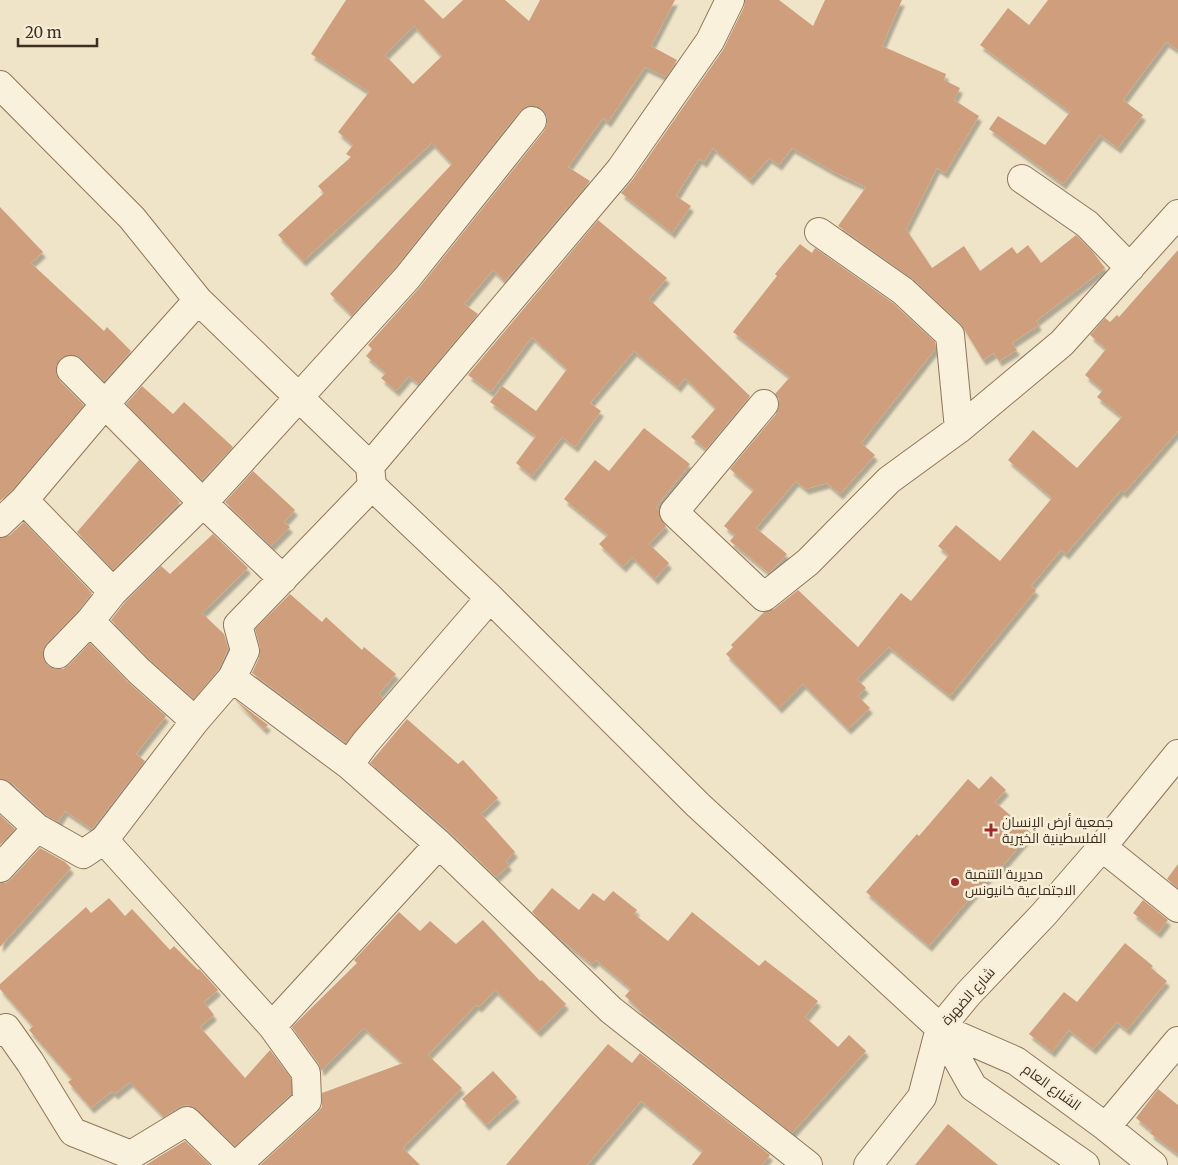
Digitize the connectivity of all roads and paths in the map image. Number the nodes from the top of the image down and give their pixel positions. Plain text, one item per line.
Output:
1 (730, 0) edge
2 (0, 85) edge
3 (532, 120) dead end
4 (1022, 179) dead end
5 (1178, 214) edge
6 (819, 232) dead end
7 (1130, 268) junction
8 (198, 300) junction
9 (71, 370) dead end
10 (300, 398) junction
11 (105, 404) junction
12 (764, 404) dead end
13 (959, 429) junction
14 (371, 476) junction
15 (24, 500) junction
16 (203, 504) junction
17 (0, 523) edge
18 (283, 579) junction
19 (113, 592) junction
20 (490, 598) junction
21 (90, 622) junction
22 (58, 654) dead end
23 (232, 678) junction
24 (196, 721) junction
25 (1178, 754) edge
26 (349, 765) junction
27 (0, 794) edge
28 (37, 828) junction
29 (104, 840) junction
30 (439, 844) junction
31 (1102, 847) junction
32 (0, 868) edge
33 (1178, 908) edge
34 (272, 1026) junction
35 (940, 1028) junction
36 (0, 1032) edge
37 (1178, 1041) edge
38 (1106, 1127) junction
39 (232, 1165) edge
40 (237, 1165) edge
41 (808, 1165) edge
42 (868, 1165) edge
43 (1085, 1165) edge
44 (1153, 1165) edge

1 - 14 street
2 - 8 street
3 - 10 street
4 - 7 street
5 - 7 street
6 - 13 street
7 - 13 street
8 - 10 street
8 - 11 street
9 - 11 street
10 - 14 street
10 - 16 street
11 - 15 street
11 - 16 street
12 - 13 street
14 - 18 street
14 - 20 street
15 - 17 street
15 - 19 street
16 - 18 street
16 - 19 street
18 - 23 street
19 - 21 street
20 - 26 street
20 - 35 street
21 - 22 street
21 - 24 street
23 - 24 street
23 - 26 street
24 - 29 street
25 - 31 street, شارع الضهرة
26 - 30 street
27 - 28 street
28 - 29 street
28 - 32 street
29 - 34 street
30 - 34 street
30 - 41 street
31 - 33 street
31 - 35 street, شارع الضهرة
34 - 40 street
35 - 38 street, الشارع العام
35 - 42 street, شارع الضهرة
35 - 43 street
36 - 39 street
37 - 38 street
38 - 44 street, الشارع العام

